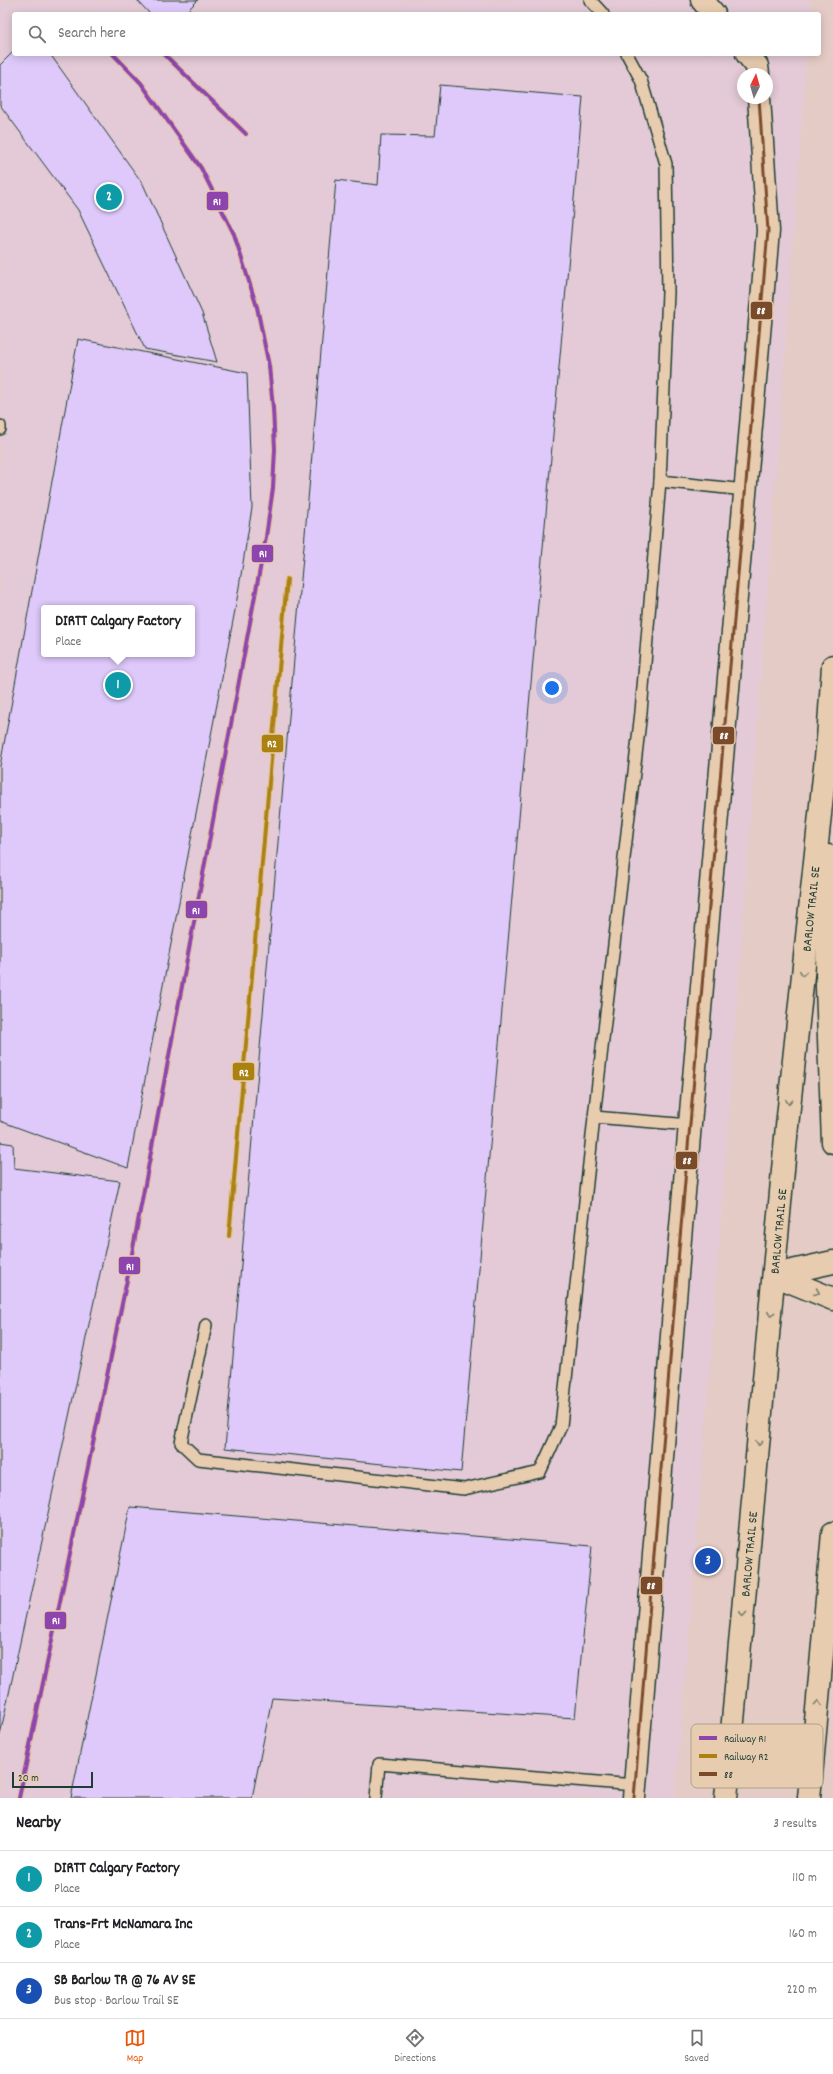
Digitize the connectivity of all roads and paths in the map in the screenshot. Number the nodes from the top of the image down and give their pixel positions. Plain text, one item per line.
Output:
1 (590, 0) edge
2 (702, 0) edge
3 (601, 12) edge
4 (712, 12) edge
5 (627, 56) edge
6 (759, 104) edge
7 (660, 481) junction
8 (745, 490) junction
9 (833, 666) edge
10 (828, 739) junction
11 (594, 1117) junction
12 (690, 1125) junction
13 (833, 1142) edge
14 (833, 1262) edge
15 (774, 1275) junction
16 (833, 1299) edge
17 (206, 1325) dead end
18 (833, 1533) edge
19 (733, 1724) edge
20 (816, 1724) edge
21 (727, 1788) edge
22 (810, 1788) edge
23 (635, 1791) edge
24 (376, 1798) edge
25 (726, 1798) edge
26 (809, 1798) edge

1 - 3 lane
2 - 4 street
5 - 7 lane
6 - 8 street
7 - 8 lane
7 - 11 lane
8 - 12 street
9 - 10 street, BARLOW TRAIL SE
10 - 13 street
10 -> 15 street, BARLOW TRAIL SE
11 - 12 lane
11 - 17 lane
12 - 23 street
14 - 15 street
15 -> 16 street
15 -> 19 street, BARLOW TRAIL SE
20 -> 18 street
21 -> 25 street, BARLOW TRAIL SE
26 -> 22 street
23 - 24 lane

